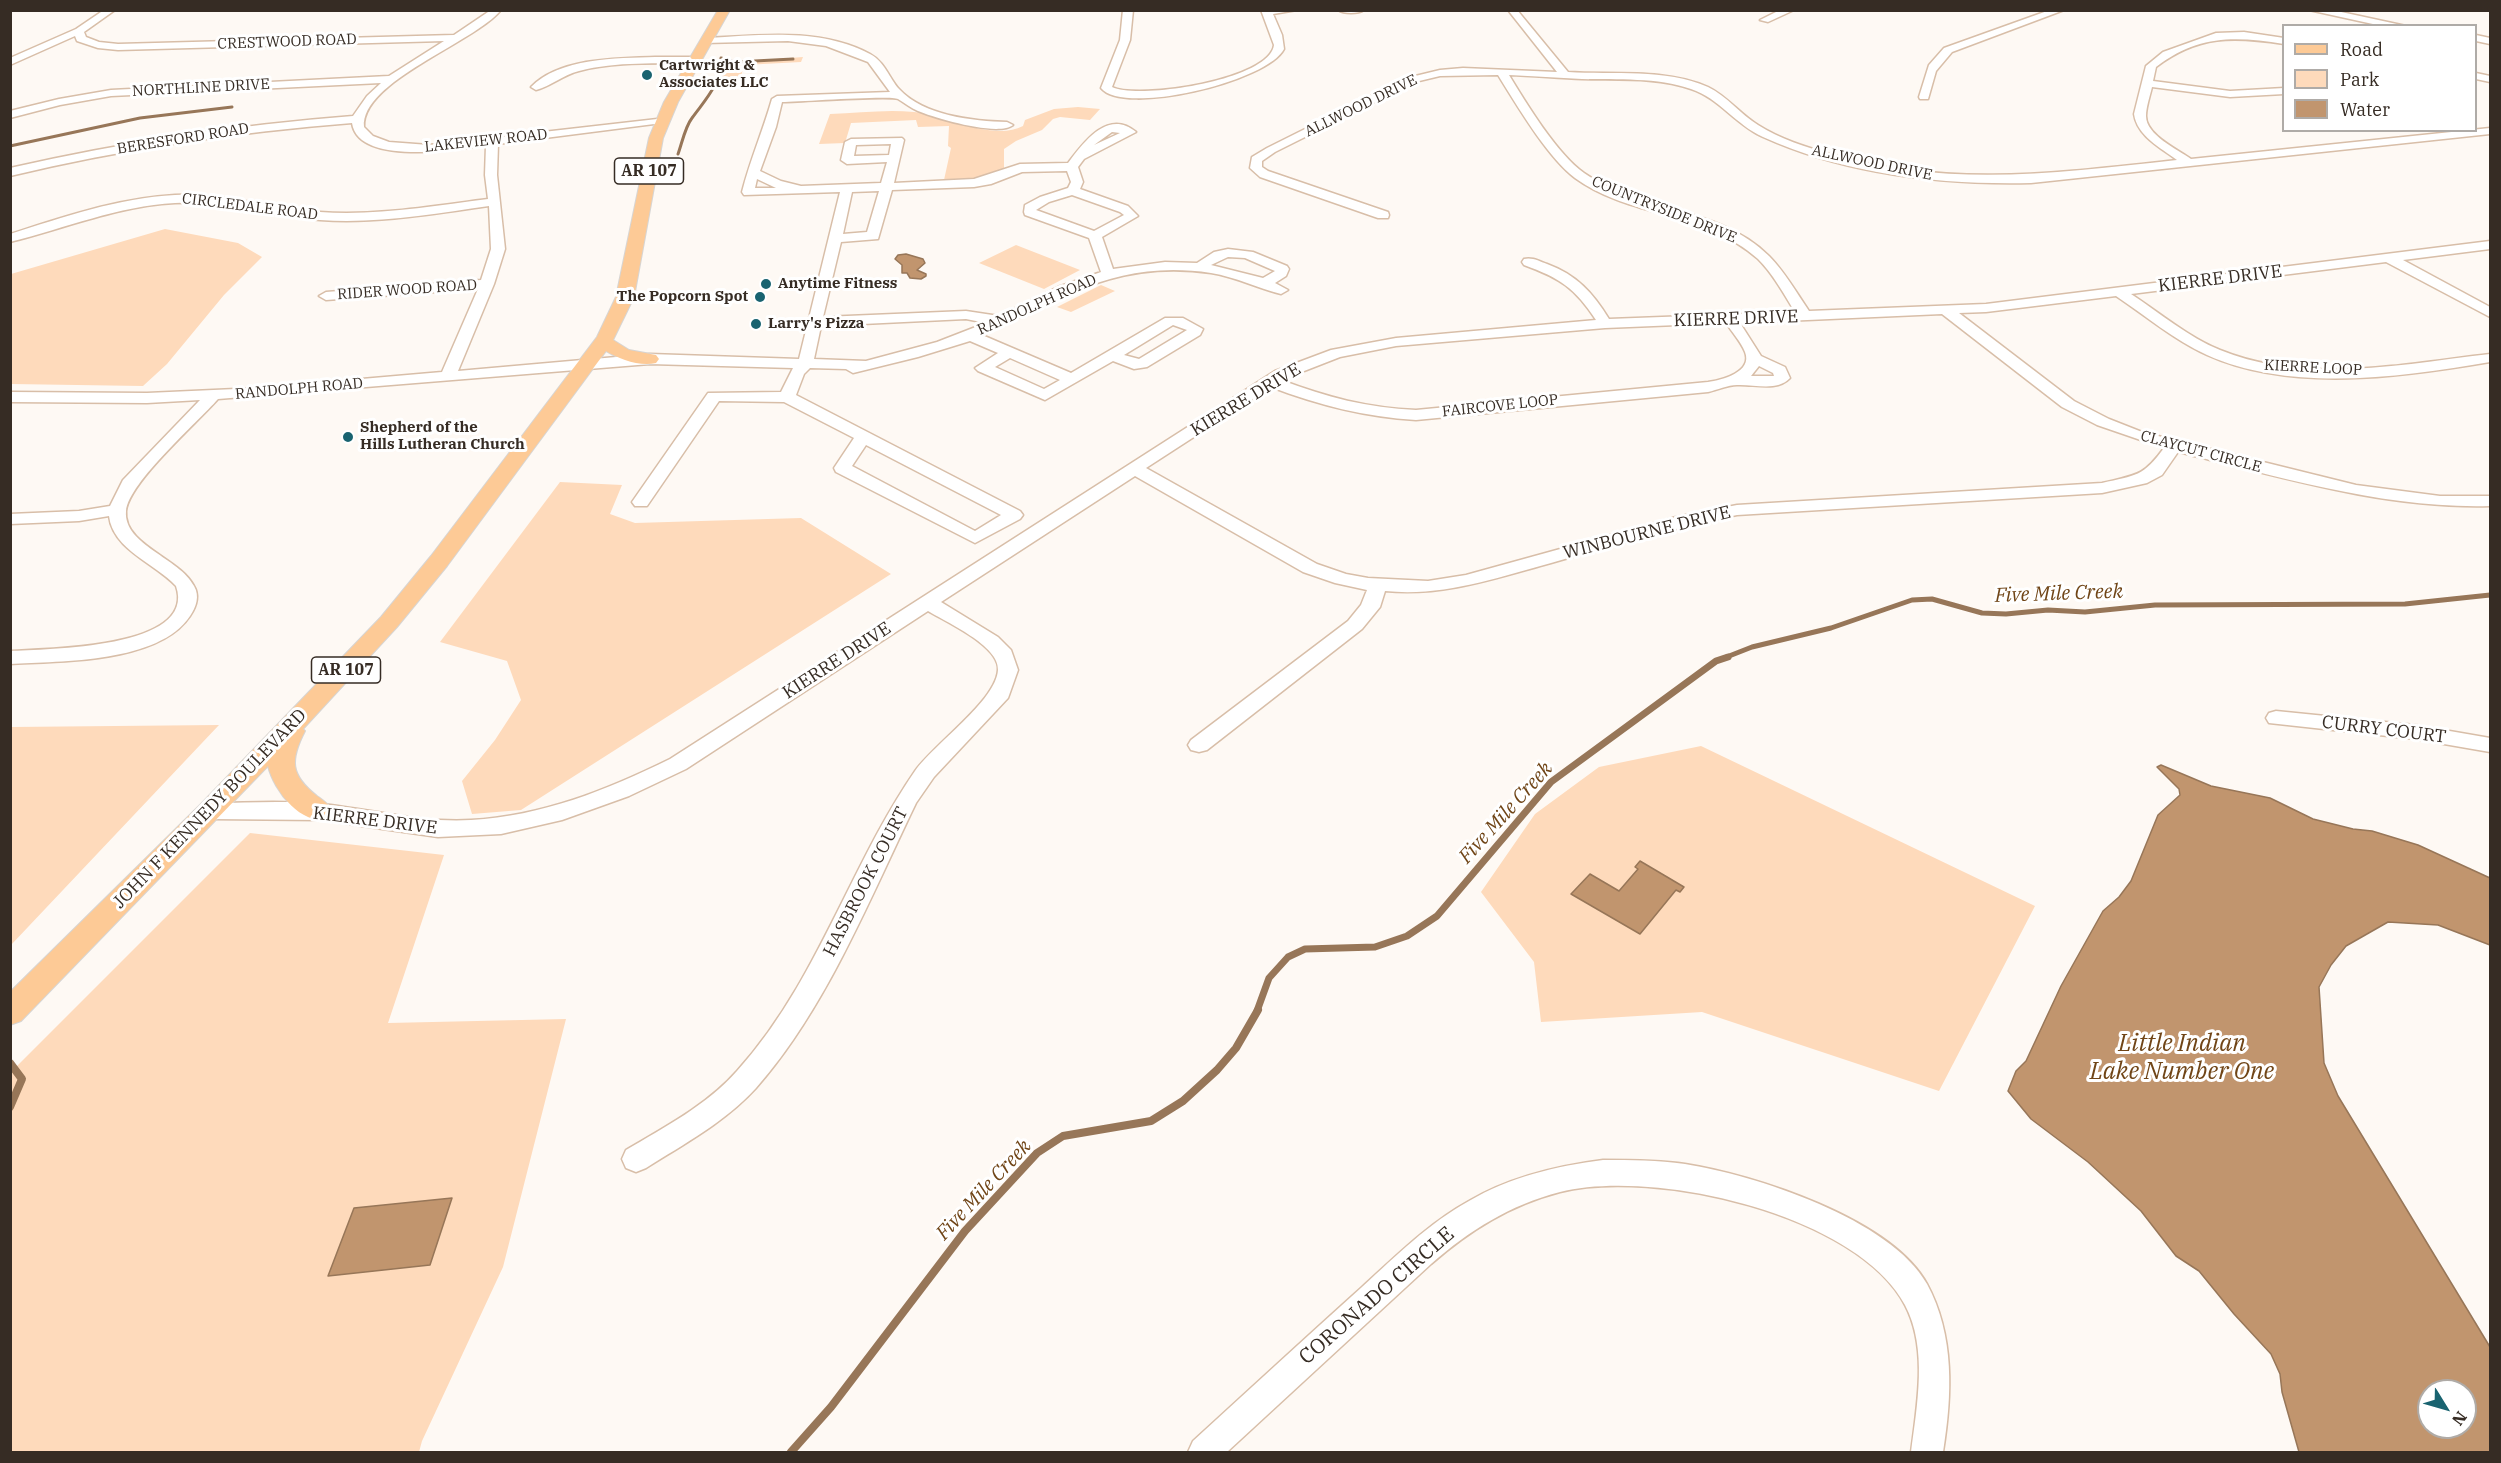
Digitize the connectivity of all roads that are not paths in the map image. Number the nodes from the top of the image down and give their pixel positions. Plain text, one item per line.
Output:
1 (111, 10) edge
2 (497, 10) edge
3 (724, 10) edge
4 (1128, 10) edge
5 (1293, 10) edge
6 (1342, 10) edge
7 (1360, 10) edge
8 (1512, 10) edge
9 (1790, 10) edge
10 (2060, 10) edge
11 (2313, 10) edge
12 (1266, 11) edge
13 (1766, 20) dead end
14 (2390, 24) edge
15 (79, 31) junction
16 (456, 38) junction
17 (708, 40) junction
18 (2282, 41) edge
19 (118, 46) junction
20 (80, 50) dead end
21 (60, 53) dead end
22 (696, 60) junction
23 (10, 62) edge
24 (1502, 72) junction
25 (1565, 75) junction
26 (394, 79) junction
27 (2146, 83) junction
28 (536, 87) dead end
29 (2282, 91) edge
30 (898, 95) junction
31 (1924, 97) dead end
32 (10, 115) edge
33 (358, 119) junction
34 (663, 120) junction
35 (1007, 125) dead end
36 (2490, 131) edge
37 (492, 141) junction
38 (1080, 156) dead end
39 (894, 158) dead end
40 (2188, 162) junction
41 (1072, 167) junction
42 (10, 172) edge
43 (753, 172) junction
44 (887, 186) junction
45 (847, 188) junction
46 (801, 190) junction
47 (1073, 191) junction
48 (494, 202) junction
49 (1383, 215) dead end
50 (1095, 236) junction
51 (10, 237) edge
52 (835, 238) junction
53 (2490, 245) edge
54 (2389, 258) junction
55 (1529, 262) dead end
56 (1202, 267) junction
57 (1108, 273) junction
58 (1265, 283) junction
59 (487, 284) junction
60 (1281, 291) dead end
61 (2119, 292) junction
62 (326, 296) dead end
63 (1947, 311) junction
64 (2490, 313) edge
65 (1805, 316) junction
66 (1730, 319) junction
67 (1001, 321) junction
68 (815, 322) junction
69 (1605, 324) junction
70 (969, 335) junction
71 (603, 342) junction
72 (1009, 352) junction
73 (1113, 356) junction
74 (1754, 358) junction
75 (2490, 358) edge
76 (650, 359) junction
77 (586, 365) junction
78 (801, 368) junction
79 (448, 376) junction
80 (1072, 379) junction
81 (1734, 380) junction
82 (1270, 381) junction
83 (214, 395) junction
84 (10, 397) edge
85 (787, 397) junction
86 (863, 437) junction
87 (2174, 446) junction
88 (1135, 469) junction
89 (2490, 501) edge
90 (641, 502) dead end
91 (116, 510) junction
92 (10, 519) edge
93 (1378, 585) junction
94 (928, 603) junction
95 (10, 658) edge
96 (2276, 718) dead end
97 (295, 722) junction
98 (1199, 745) dead end
99 (2490, 746) edge
100 (211, 811) junction
101 (320, 812) junction
102 (10, 1012) edge
103 (636, 1159) dead end
104 (1204, 1452) edge
105 (1927, 1452) edge

1 - 15 street
2 - 16 street
3 - 17 main road, JOHN F KENNEDY BOULEVARD / AR 107
4 - 12 street
5 - 12 street
6 - 7 street
8 - 25 street
9 - 13 street
10 - 31 street
11 - 14 street
15 - 19 street, CRESTWOOD ROAD
15 - 23 street
16 - 19 street, CRESTWOOD ROAD
16 - 26 street
17 - 22 main road, JOHN F KENNEDY BOULEVARD / AR 107
17 - 30 street
18 - 27 street
19 - 20 street, CRESTWOOD ROAD
21 - 23 street
22 - 28 street
22 - 34 main road, JOHN F KENNEDY BOULEVARD / AR 107
24 - 25 street, ALLWOOD DRIVE
24 - 49 street, ALLWOOD DRIVE
24 - 65 street, COUNTRYSIDE DRIVE
25 - 40 street, ALLWOOD DRIVE
26 - 32 street, NORTHLINE DRIVE
26 - 33 street
27 - 29 street
27 - 40 street
30 - 35 street
30 - 43 street
33 - 37 street, LAKEVIEW ROAD
33 - 42 street, BERESFORD ROAD
34 - 37 street, LAKEVIEW ROAD
34 - 71 main road, JOHN F KENNEDY BOULEVARD / AR 107
36 - 40 street, ALLWOOD DRIVE
37 - 48 street
38 - 41 street
39 - 44 street
41 - 44 street
41 - 47 street
43 - 46 street
43 - 46 street
44 - 45 street
44 - 52 street
45 - 46 street
45 - 52 street
47 - 50 street
47 - 50 street
48 - 51 street, CIRCLEDALE ROAD
48 - 59 street
50 - 57 street
52 - 68 street
53 - 54 street, KIERRE DRIVE
54 - 61 street, KIERRE DRIVE
54 - 64 street
55 - 69 street
56 - 57 street, RANDOLPH ROAD
56 - 58 street, RANDOLPH ROAD
56 - 58 street
57 - 67 street, RANDOLPH ROAD
58 - 60 street, RANDOLPH ROAD
59 - 62 street, RIDER WOOD ROAD
59 - 79 street
61 - 63 street, KIERRE DRIVE
61 - 75 street, KIERRE LOOP
63 - 65 street, KIERRE DRIVE
63 - 87 street, CLAYCUT CIRCLE
65 - 66 street, KIERRE DRIVE
66 - 69 street, KIERRE DRIVE
66 - 74 street
67 - 68 street
67 - 70 street, RANDOLPH ROAD
68 - 78 street
69 - 82 street, KIERRE DRIVE
70 - 72 street
70 - 78 street, RANDOLPH ROAD
71 - 76 main road
71 - 77 main road, JOHN F KENNEDY BOULEVARD / AR 107
72 - 80 street
72 - 80 street
73 - 73 street
73 - 80 street
74 - 81 street
74 - 81 street, FAIRCOVE LOOP
76 - 77 street, RANDOLPH ROAD
76 - 78 street, RANDOLPH ROAD
77 - 78 street, RANDOLPH ROAD
77 - 79 street, RANDOLPH ROAD
77 - 97 main road, JOHN F KENNEDY BOULEVARD / AR 107
78 - 85 street
79 - 83 street, RANDOLPH ROAD
81 - 82 street, FAIRCOVE LOOP
82 - 88 street, KIERRE DRIVE
83 - 84 street, RANDOLPH ROAD
83 - 91 street
85 - 86 street
85 - 90 street
86 - 86 street
87 - 89 street, CLAYCUT CIRCLE
87 - 93 street, WINBOURNE DRIVE
88 - 93 street, WINBOURNE DRIVE
88 - 94 street, KIERRE DRIVE
91 - 92 street
91 - 95 street
93 - 98 street
94 - 101 street, KIERRE DRIVE
94 - 103 street, HASBROOK COURT
96 - 99 street, CURRY COURT
97 - 100 main road, JOHN F KENNEDY BOULEVARD / AR 107
97 - 101 main road
100 - 101 street, KIERRE DRIVE
100 - 102 main road, JOHN F KENNEDY BOULEVARD / AR 107
104 - 105 street, CORONADO CIRCLE

